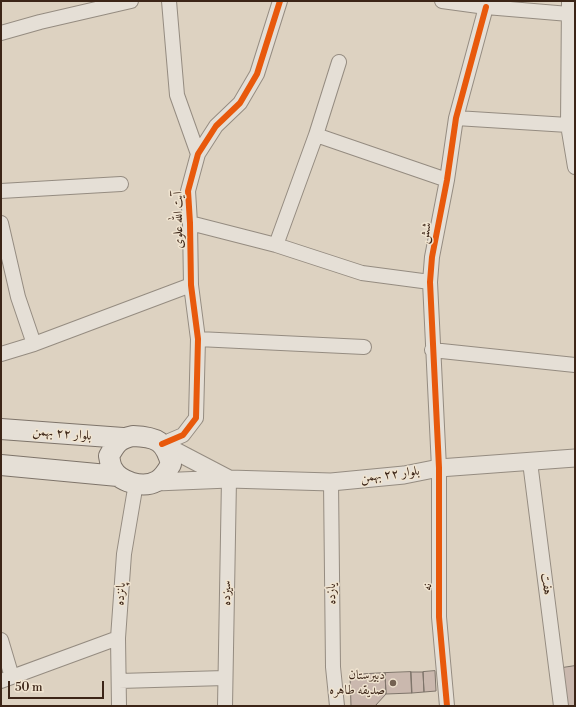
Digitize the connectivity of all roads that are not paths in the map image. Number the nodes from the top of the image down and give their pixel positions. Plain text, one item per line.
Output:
1 (131, 1) edge
2 (169, 1) edge
3 (280, 1) edge
4 (442, 1) edge
5 (486, 7) junction
6 (570, 15) edge
7 (1, 33) edge
8 (339, 62) dead end
9 (456, 118) junction
10 (568, 125) junction
11 (316, 134) junction
12 (198, 154) junction
13 (575, 167) edge
14 (447, 180) junction
15 (122, 184) dead end
16 (1, 191) edge
17 (190, 223) junction
18 (1, 227) edge
19 (276, 245) junction
20 (430, 282) junction
21 (191, 286) junction
22 (198, 339) junction
23 (34, 344) junction
24 (364, 347) dead end
25 (432, 350) junction
26 (1, 354) edge
27 (575, 365) edge
28 (1, 428) edge
29 (123, 438) junction
30 (162, 444) junction
31 (575, 458) edge
32 (530, 462) junction
33 (1, 465) edge
34 (439, 468) junction
35 (229, 479) junction
36 (127, 480) junction
37 (156, 482) junction
38 (331, 482) junction
39 (118, 638) junction
40 (1, 640) edge
41 (225, 678) junction
42 (7, 679) edge
43 (119, 681) junction
44 (120, 706) edge
45 (225, 706) edge
46 (337, 706) edge
47 (447, 706) edge
48 (561, 706) edge

1 - 7 street
2 - 12 street
3 - 12 street, آیت الله علوی
4 - 5 street
5 - 6 street
5 - 9 street, شش
6 - 10 street
8 - 11 street
9 - 10 street
9 - 14 street, شش
10 - 13 street
11 - 14 street
11 - 19 street
12 - 17 street, آیت الله علوی
14 - 20 street, شش
15 - 16 street
17 - 19 street
17 - 21 street, آیت الله علوی
18 - 23 street
19 - 20 street
20 - 25 street, شش
21 - 22 street, آیت الله علوی
21 - 23 street
22 - 24 street
22 - 30 street, آیت الله علوی
23 - 26 street
25 - 27 street
25 - 34 street, شش
28 - 29 main road, بلوار ۲۲ بهمن
29 - 30 main road
29 - 36 main road
30 - 35 street, بلوار ۲۲ بهمن
30 - 37 main road
31 - 32 street, بلوار ۲۲ بهمن
32 - 34 street, بلوار ۲۲ بهمن
32 - 48 street, هفت
33 - 36 main road
34 - 38 street, بلوار ۲۲ بهمن
34 - 47 street, نه
35 - 37 street, بلوار ۲۲ بهمن
35 - 38 street, بلوار ۲۲ بهمن
35 - 41 street, سیزده
36 - 37 main road
36 - 39 street, پانزده
38 - 46 street, یازده
39 - 42 street
39 - 43 street, پانزده
40 - 42 street
41 - 43 street
41 - 45 street, سیزده
43 - 44 street, پانزده

